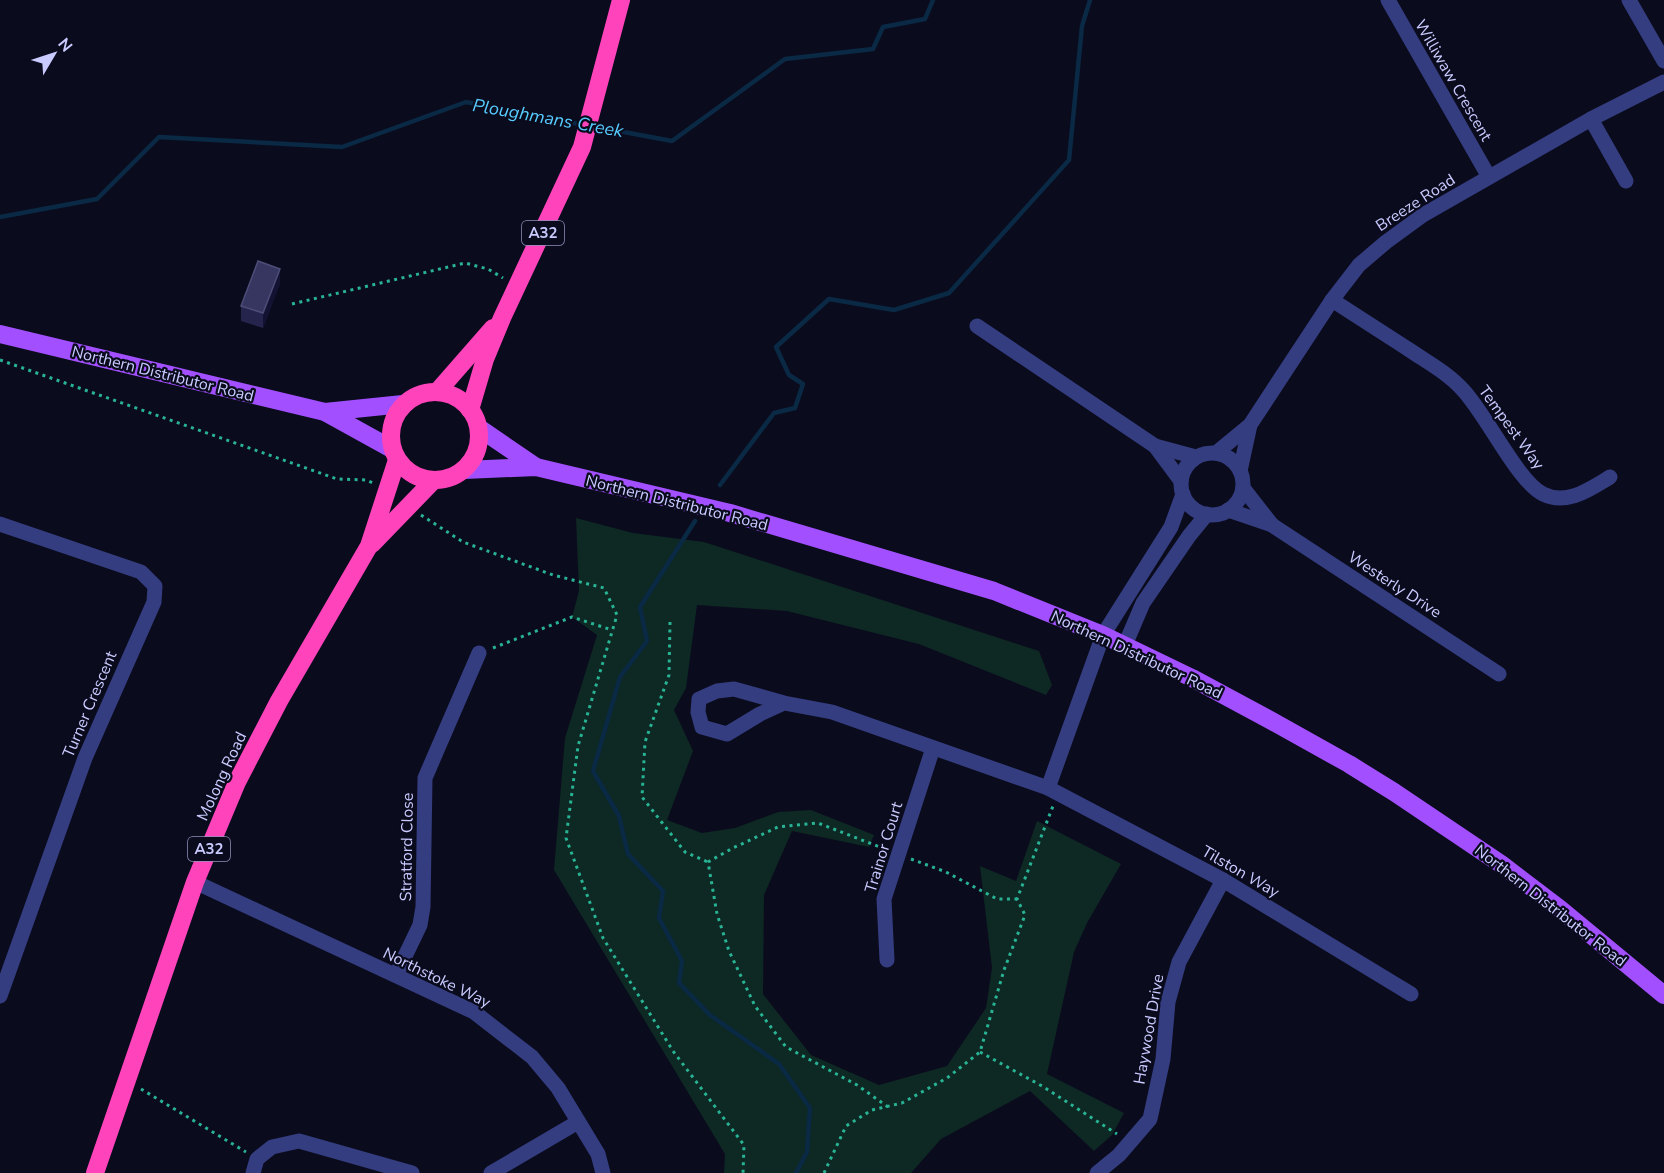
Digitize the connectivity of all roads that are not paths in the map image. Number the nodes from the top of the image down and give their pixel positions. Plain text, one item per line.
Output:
1 (621, 0) edge
2 (1388, 0) edge
3 (1629, 0) edge
4 (1664, 61) edge
5 (1664, 82) edge
6 (1592, 119) junction
7 (1490, 177) junction
8 (1626, 181) dead end
9 (1332, 300) junction
10 (502, 318) junction
11 (977, 326) dead end
12 (0, 334) edge
13 (437, 392) junction
14 (403, 404) junction
15 (470, 410) junction
16 (325, 412) junction
17 (1250, 424) junction
18 (479, 428) junction
19 (1155, 446) junction
20 (1216, 453) junction
21 (395, 455) junction
22 (1196, 457) junction
23 (536, 466) junction
24 (464, 470) junction
25 (1240, 471) junction
26 (1610, 477) dead end
27 (433, 481) junction
28 (1182, 487) junction
29 (1243, 488) junction
30 (1228, 510) junction
31 (1207, 514) junction
32 (0, 524) edge
33 (1272, 525) junction
34 (369, 546) junction
35 (1103, 635) junction
36 (1125, 645) junction
37 (480, 653) road end
38 (1499, 674) dead end
39 (784, 704) junction
40 (933, 748) junction
41 (1053, 790) junction
42 (1222, 880) junction
43 (195, 882) junction
44 (886, 960) dead end
45 (6, 962) edge
46 (396, 975) junction
47 (1411, 994) dead end
48 (1664, 995) edge
49 (0, 996) edge
50 (578, 1122) junction
51 (255, 1166) edge
52 (95, 1173) edge
53 (412, 1173) edge
54 (491, 1173) edge
55 (603, 1173) edge
56 (1097, 1173) edge

1 - 10 highway, A32
2 - 7 street, Williwaw Crescent
3 - 4 street
5 - 6 street, Breeze Road
6 - 7 street, Breeze Road
6 - 8 street
7 - 9 street, Breeze Road
9 - 17 street, Breeze Road
9 - 26 street, Tempest Way
10 - 13 highway, A32
10 - 15 highway, A32
11 - 19 street
12 - 16 main road, Northern Distributor Road
13 - 14 highway
13 - 15 highway
14 - 16 main road, Northern Distributor Road
14 - 21 highway, A32
15 - 18 highway
16 - 21 main road, Northern Distributor Road
17 - 20 street, Breeze Road
17 - 25 street, Breeze Road
18 - 23 main road, Northern Distributor Road
18 - 24 highway
19 - 22 street
19 - 28 street
20 - 22 street
20 - 25 street
21 - 27 highway
21 - 34 highway, Molong Road / A32
22 - 28 street
23 - 24 main road, Northern Distributor Road
23 - 35 main road, Northern Distributor Road
24 - 27 highway, A32
25 - 29 street
27 - 34 highway, Molong Road / A32
28 - 31 street
28 - 35 street
29 - 30 street
29 - 33 street, Westerly Drive
30 - 31 street
30 - 33 street, Westerly Drive
31 - 36 street
32 - 45 street, Turner Crescent
33 - 38 street, Westerly Drive
34 - 43 highway, Molong Road / A32
35 - 36 main road, Northern Distributor Road
35 - 41 street
36 - 48 main road, Northern Distributor Road
37 - 46 street, Stratford Close
39 - 39 street, Tilston Way
39 - 40 street, Tilston Way
40 - 41 street, Tilston Way
40 - 44 street, Trainor Court
41 - 42 street, Tilston Way
42 - 47 street, Tilston Way
42 - 56 street, Haywood Drive
43 - 46 street, Northstoke Way
43 - 52 highway, Molong Road / A32
45 - 49 street, Turner Crescent
46 - 50 street, Northstoke Way
50 - 54 street
50 - 55 street, Northstoke Way
51 - 53 street

